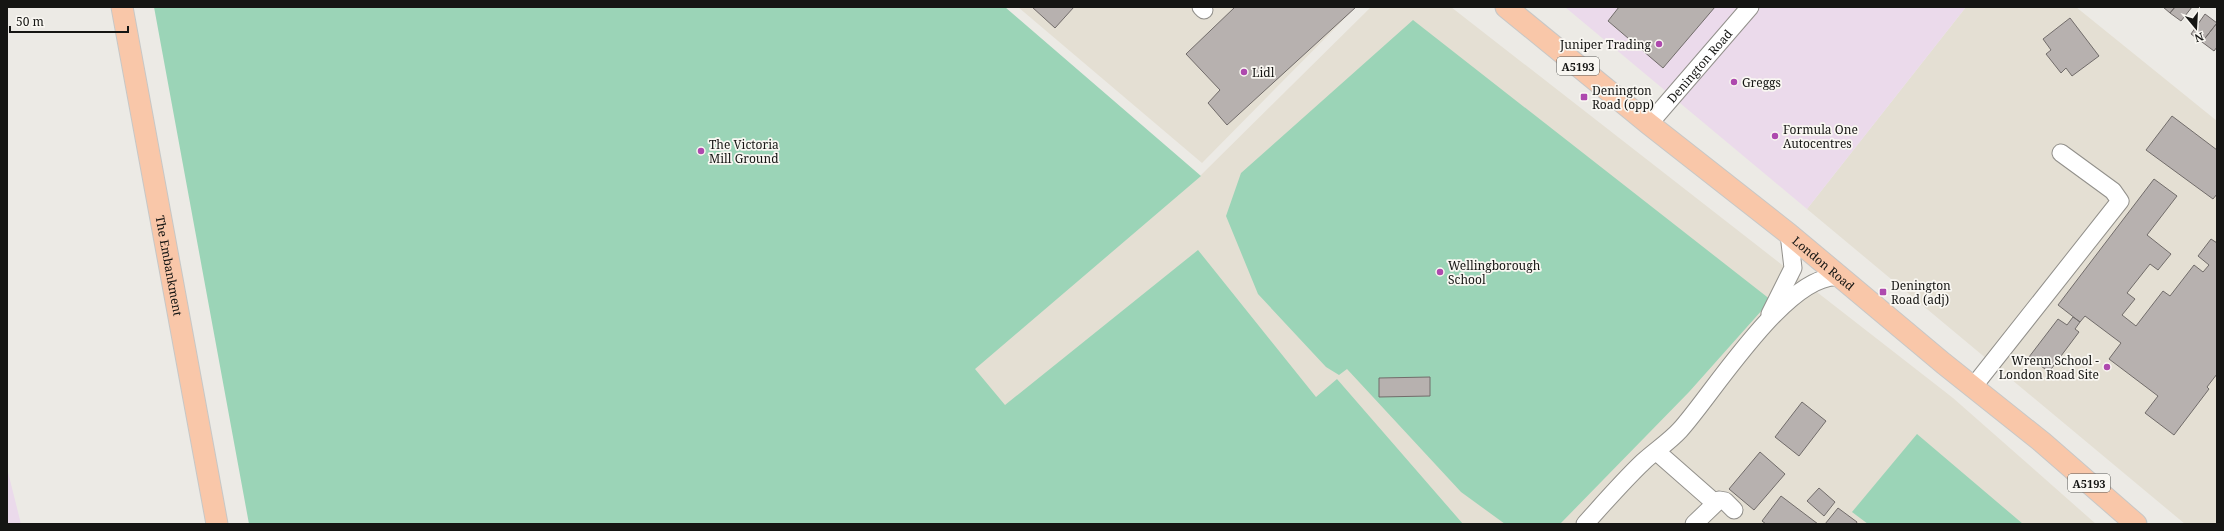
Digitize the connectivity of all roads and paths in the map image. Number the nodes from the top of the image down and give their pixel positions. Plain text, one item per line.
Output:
1 (122, 7) edge
2 (1506, 7) edge
3 (1750, 7) edge
4 (1649, 124) junction
5 (2060, 153) dead end
6 (1789, 234) junction
7 (1841, 277) junction
8 (1767, 320) junction
9 (1974, 387) junction
10 (1657, 452) junction
11 (1714, 503) junction
12 (1734, 510) dead end
13 (218, 524) edge
14 (1585, 524) edge
15 (1694, 524) edge
16 (2136, 524) edge

1 - 13 main road, The Embankment
2 - 4 main road, London Road / A5193
3 - 4 street, Denington Road
4 - 6 main road, London Road / A5193
5 - 9 street
6 - 7 main road, London Road / A5193
6 - 8 street
7 - 8 street
7 - 9 main road, London Road / A5193
8 - 10 street
9 - 16 main road, London Road / A5193
10 - 11 street
10 - 14 street
11 - 12 street
11 - 15 street

